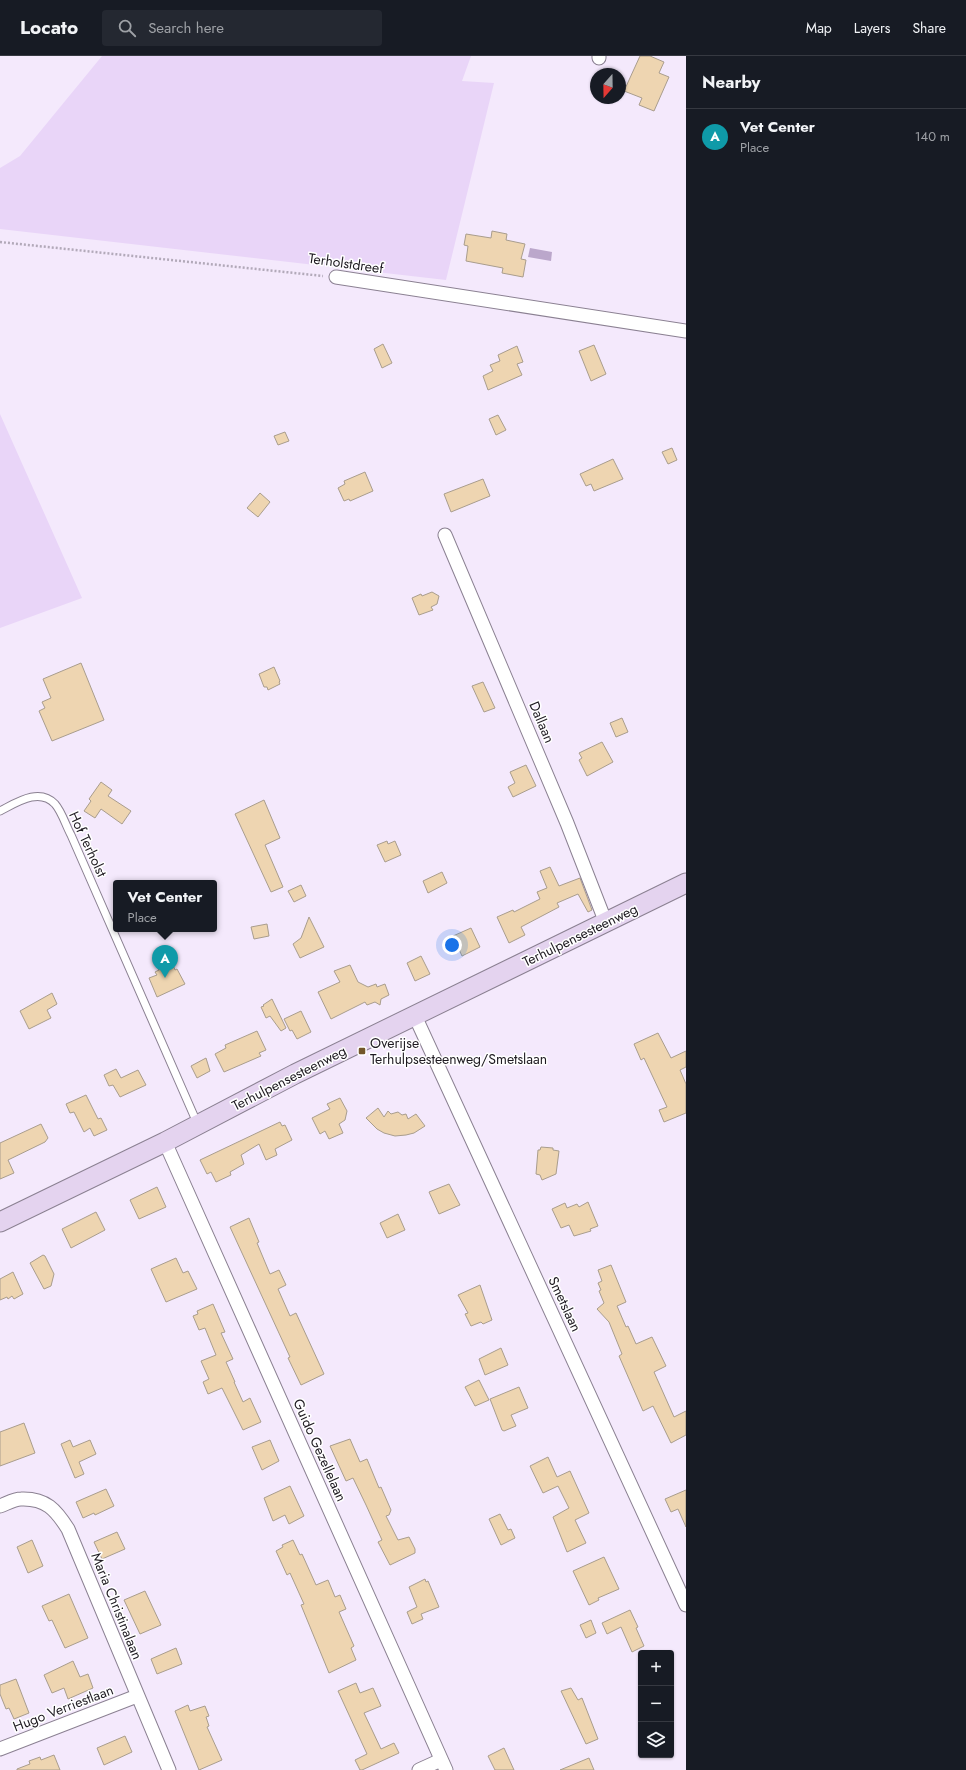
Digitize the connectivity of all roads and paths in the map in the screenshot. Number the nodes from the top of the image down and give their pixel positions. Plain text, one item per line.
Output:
1 (0, 242) edge
2 (336, 277) joint
3 (686, 331) edge
4 (445, 535) dead end
5 (0, 811) edge
6 (686, 883) edge
7 (606, 922) junction
8 (113, 932) edge
9 (113, 932) edge
10 (415, 1016) junction
11 (198, 1125) junction
12 (165, 1142) junction
13 (0, 1222) edge
14 (0, 1506) edge
15 (686, 1605) edge
16 (137, 1696) junction
17 (0, 1749) edge
18 (443, 1765) edge
19 (168, 1770) edge
20 (419, 1770) edge

1 - 2 path, Terholstdreef
2 - 3 street, Terholstdreef
4 - 7 street, Dallaan
5 - 8 lane, Hof Terholst
6 - 7 main road, Terhulpensesteenweg
7 - 10 main road, Terhulpensesteenweg
9 - 11 lane, Hof Terholst
10 - 11 main road, Terhulpensesteenweg
10 - 15 street, Smetslaan
11 - 12 main road, Terhulpensesteenweg
12 - 13 main road, Terhulpensesteenweg
12 - 18 street, Guido Gezellelaan
14 - 16 street, Maria Christinalaan
16 - 17 street, Hugo Verriestlaan
16 - 19 street, Maria Christinalaan
18 - 20 street

